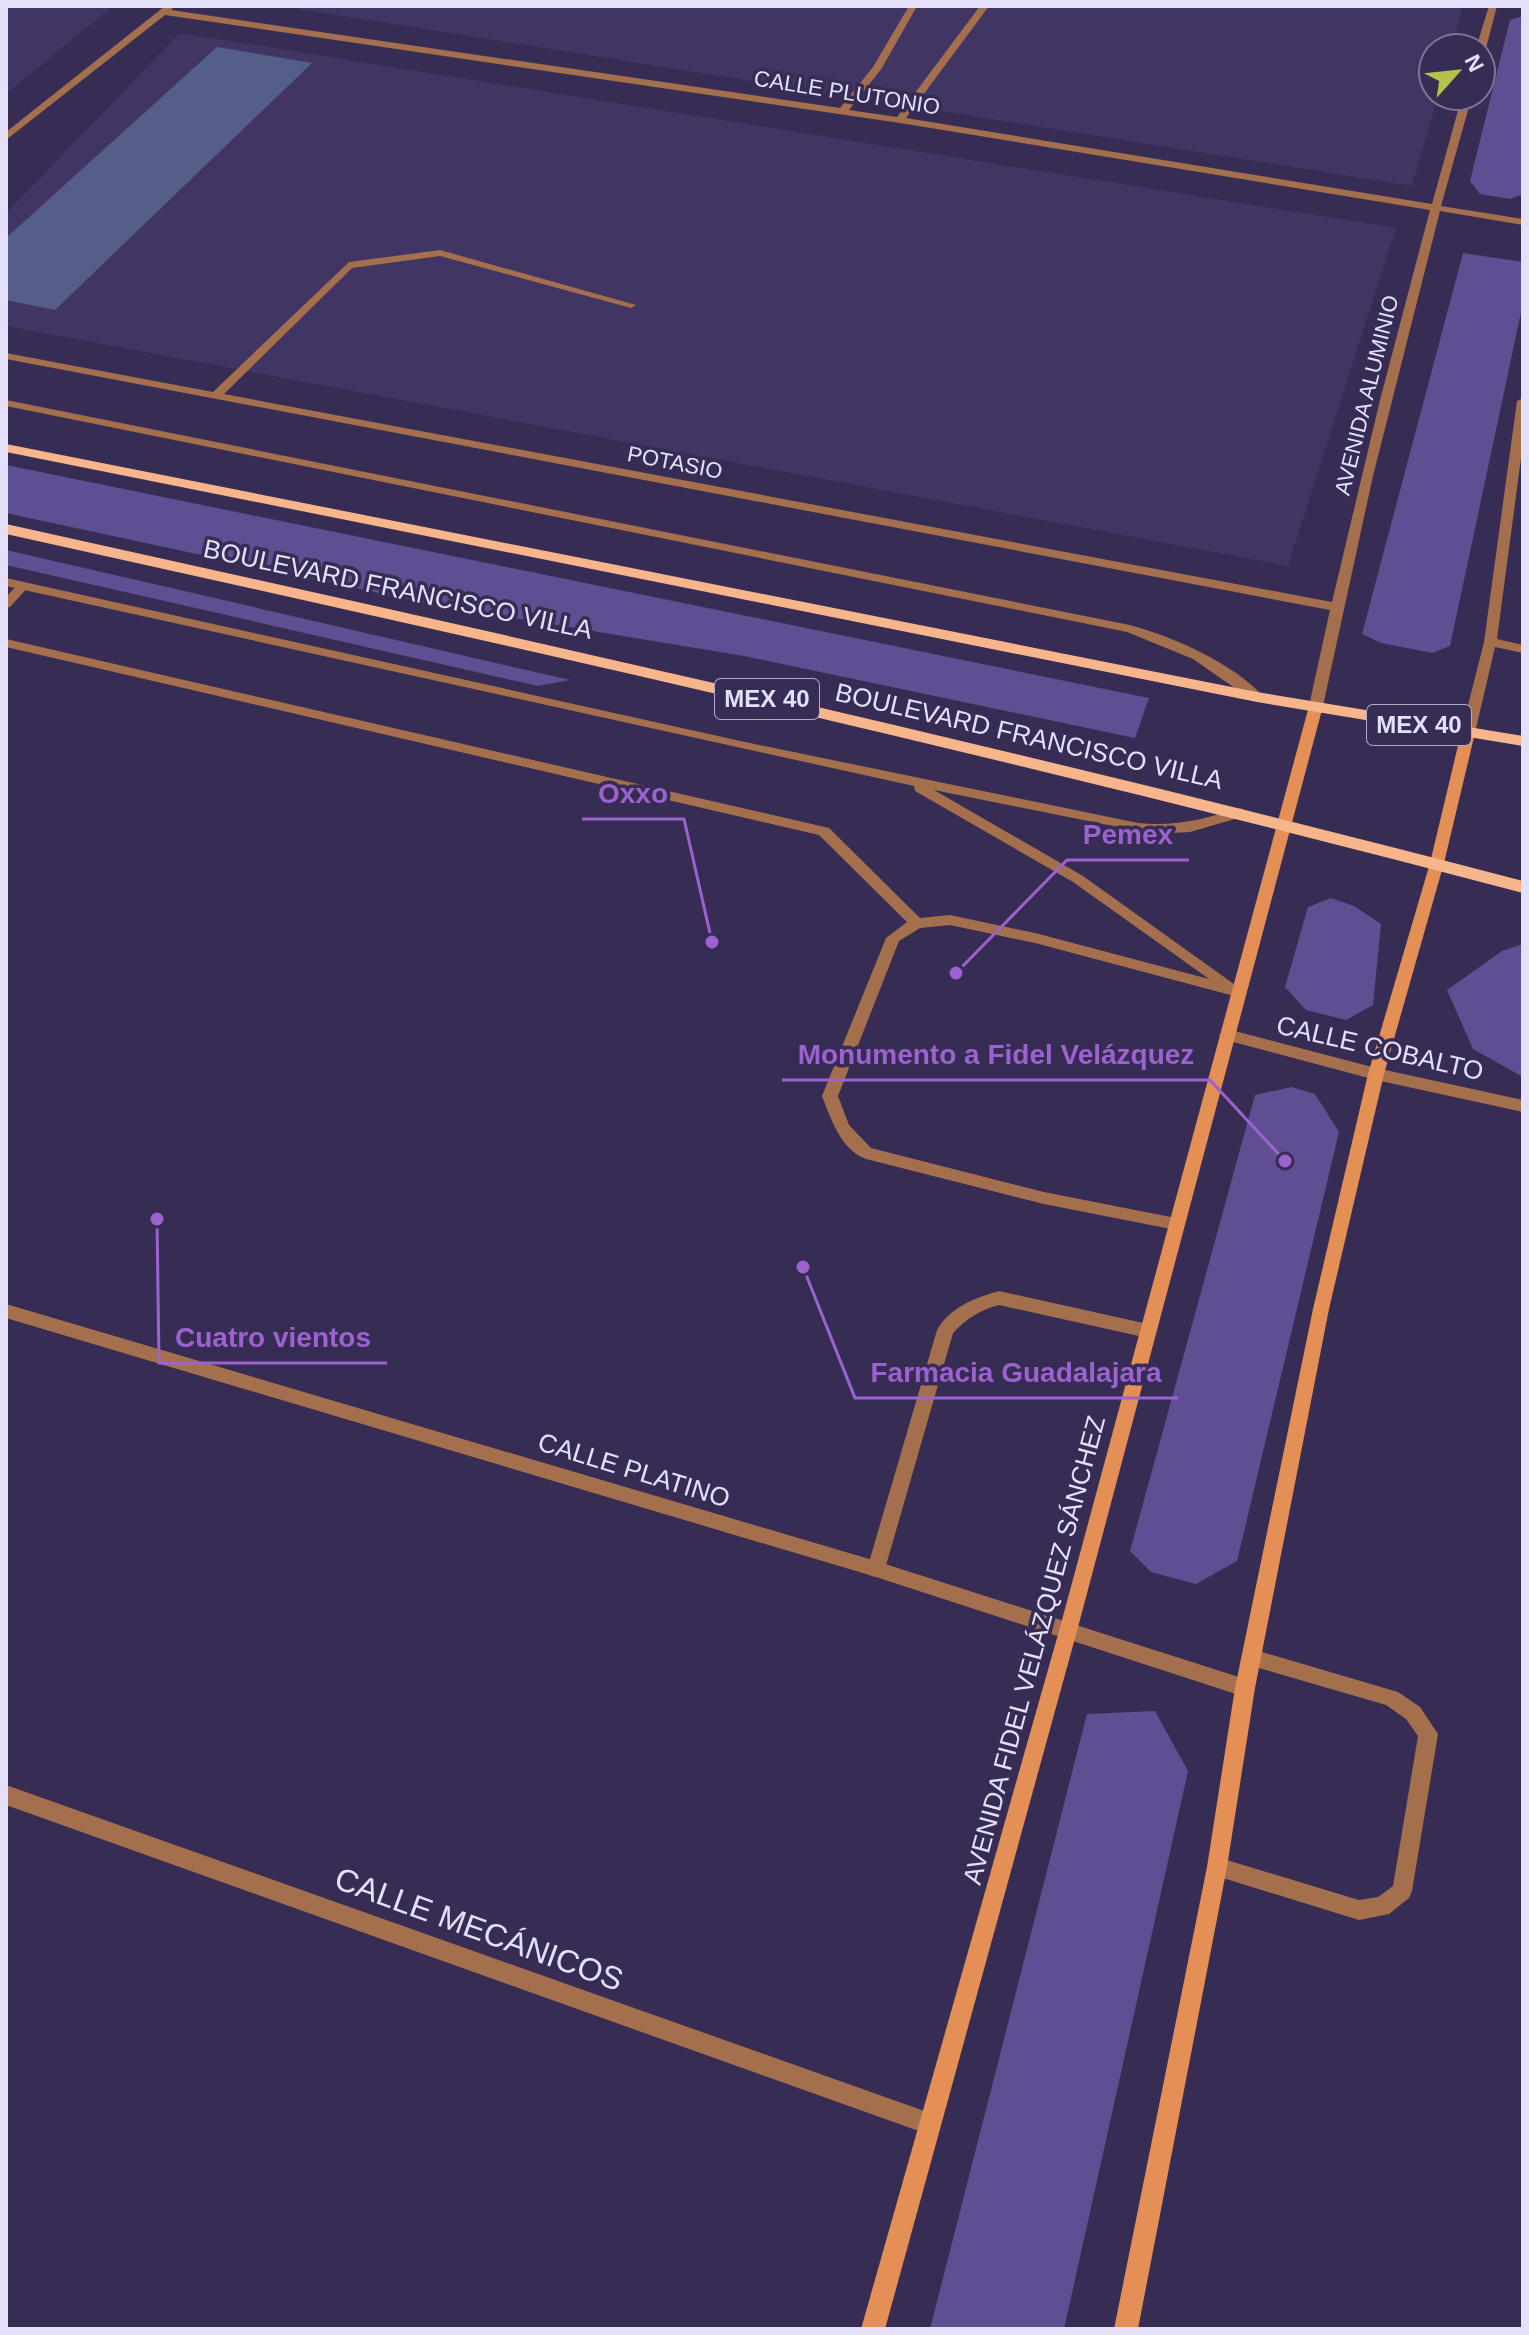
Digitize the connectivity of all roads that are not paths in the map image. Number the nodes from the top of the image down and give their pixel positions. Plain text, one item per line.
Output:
1 (913, 6) edge
2 (985, 6) edge
3 (1493, 6) edge
4 (167, 9) edge
5 (1486, 32) edge
6 (843, 111) junction
7 (1462, 112) edge
8 (900, 120) junction
9 (6, 137) edge
10 (1434, 209) junction
11 (1523, 222) edge
12 (631, 305) dead end
13 (6, 356) edge
14 (216, 395) junction
15 (1523, 401) edge
16 (6, 403) edge
17 (6, 448) edge
18 (6, 529) edge
19 (6, 582) edge
20 (23, 586) junction
21 (6, 604) edge
22 (1337, 607) junction
23 (1490, 642) junction
24 (6, 643) edge
25 (1523, 649) edge
26 (1257, 697) junction
27 (1316, 706) junction
28 (1468, 733) junction
29 (1523, 741) edge
30 (905, 779) junction
31 (1240, 813) junction
32 (1284, 824) junction
33 (1437, 863) junction
34 (1523, 887) edge
35 (917, 923) junction
36 (1238, 992) junction
37 (1227, 1035) junction
38 (1376, 1074) junction
39 (1523, 1106) edge
40 (1176, 1224) junction
41 (6, 1311) edge
42 (1148, 1331) junction
43 (876, 1569) junction
44 (1068, 1631) junction
45 (1252, 1658) junction
46 (1245, 1688) junction
47 (6, 1795) edge
48 (1217, 1867) junction
49 (930, 2124) junction
50 (873, 2329) edge
51 (1126, 2329) edge

1 - 6 street
2 - 8 street
3 - 5 street
4 - 6 street, CALLE PLUTONIO
4 - 9 street
6 - 8 street, CALLE PLUTONIO
7 - 10 street, AVENIDA ALUMINIO
8 - 10 street, CALLE PLUTONIO
10 - 11 street, CALLE PLUTONIO
10 - 22 street, AVENIDA ALUMINIO
12 - 14 street
13 - 14 street, POTASIO
14 - 22 street, POTASIO
15 - 23 street
16 - 26 street
17 - 26 main road, MEX 40
18 - 31 main road, BOULEVARD FRANCISCO VILLA / MEX 40
19 - 20 street
20 - 21 street
20 - 30 street
22 - 27 street, AVENIDA ALUMINIO
23 - 25 street
23 - 28 street
24 - 35 street
26 - 27 main road, MEX 40
27 - 28 main road, MEX 40
27 - 32 main road, AVENIDA FIDEL VELÁZQUEZ SÁNCHEZ
28 - 29 main road, MEX 40
28 - 33 main road
30 - 31 street
30 - 36 street
31 - 32 main road, BOULEVARD FRANCISCO VILLA / MEX 40
32 - 33 main road, BOULEVARD FRANCISCO VILLA / MEX 40
32 - 36 main road, AVENIDA FIDEL VELÁZQUEZ SÁNCHEZ
33 - 34 main road, BOULEVARD FRANCISCO VILLA / MEX 40
33 - 38 main road
35 - 36 street
35 - 40 street
36 - 37 main road, AVENIDA FIDEL VELÁZQUEZ SÁNCHEZ
37 - 38 street, CALLE COBALTO
37 - 40 main road, AVENIDA FIDEL VELÁZQUEZ SÁNCHEZ
38 - 39 street, CALLE COBALTO
38 - 45 main road
40 - 42 main road, AVENIDA FIDEL VELÁZQUEZ SÁNCHEZ
41 - 43 street, CALLE PLATINO
42 - 43 street
42 - 44 main road, AVENIDA FIDEL VELÁZQUEZ SÁNCHEZ
43 - 44 street, CALLE PLATINO
44 - 46 street, CALLE PLATINO
44 - 49 main road, AVENIDA FIDEL VELÁZQUEZ SÁNCHEZ
45 - 46 main road
45 - 48 street
46 - 48 main road
47 - 49 street, CALLE MECÁNICOS
48 - 51 main road
49 - 50 main road, AVENIDA FIDEL VELÁZQUEZ SÁNCHEZ

